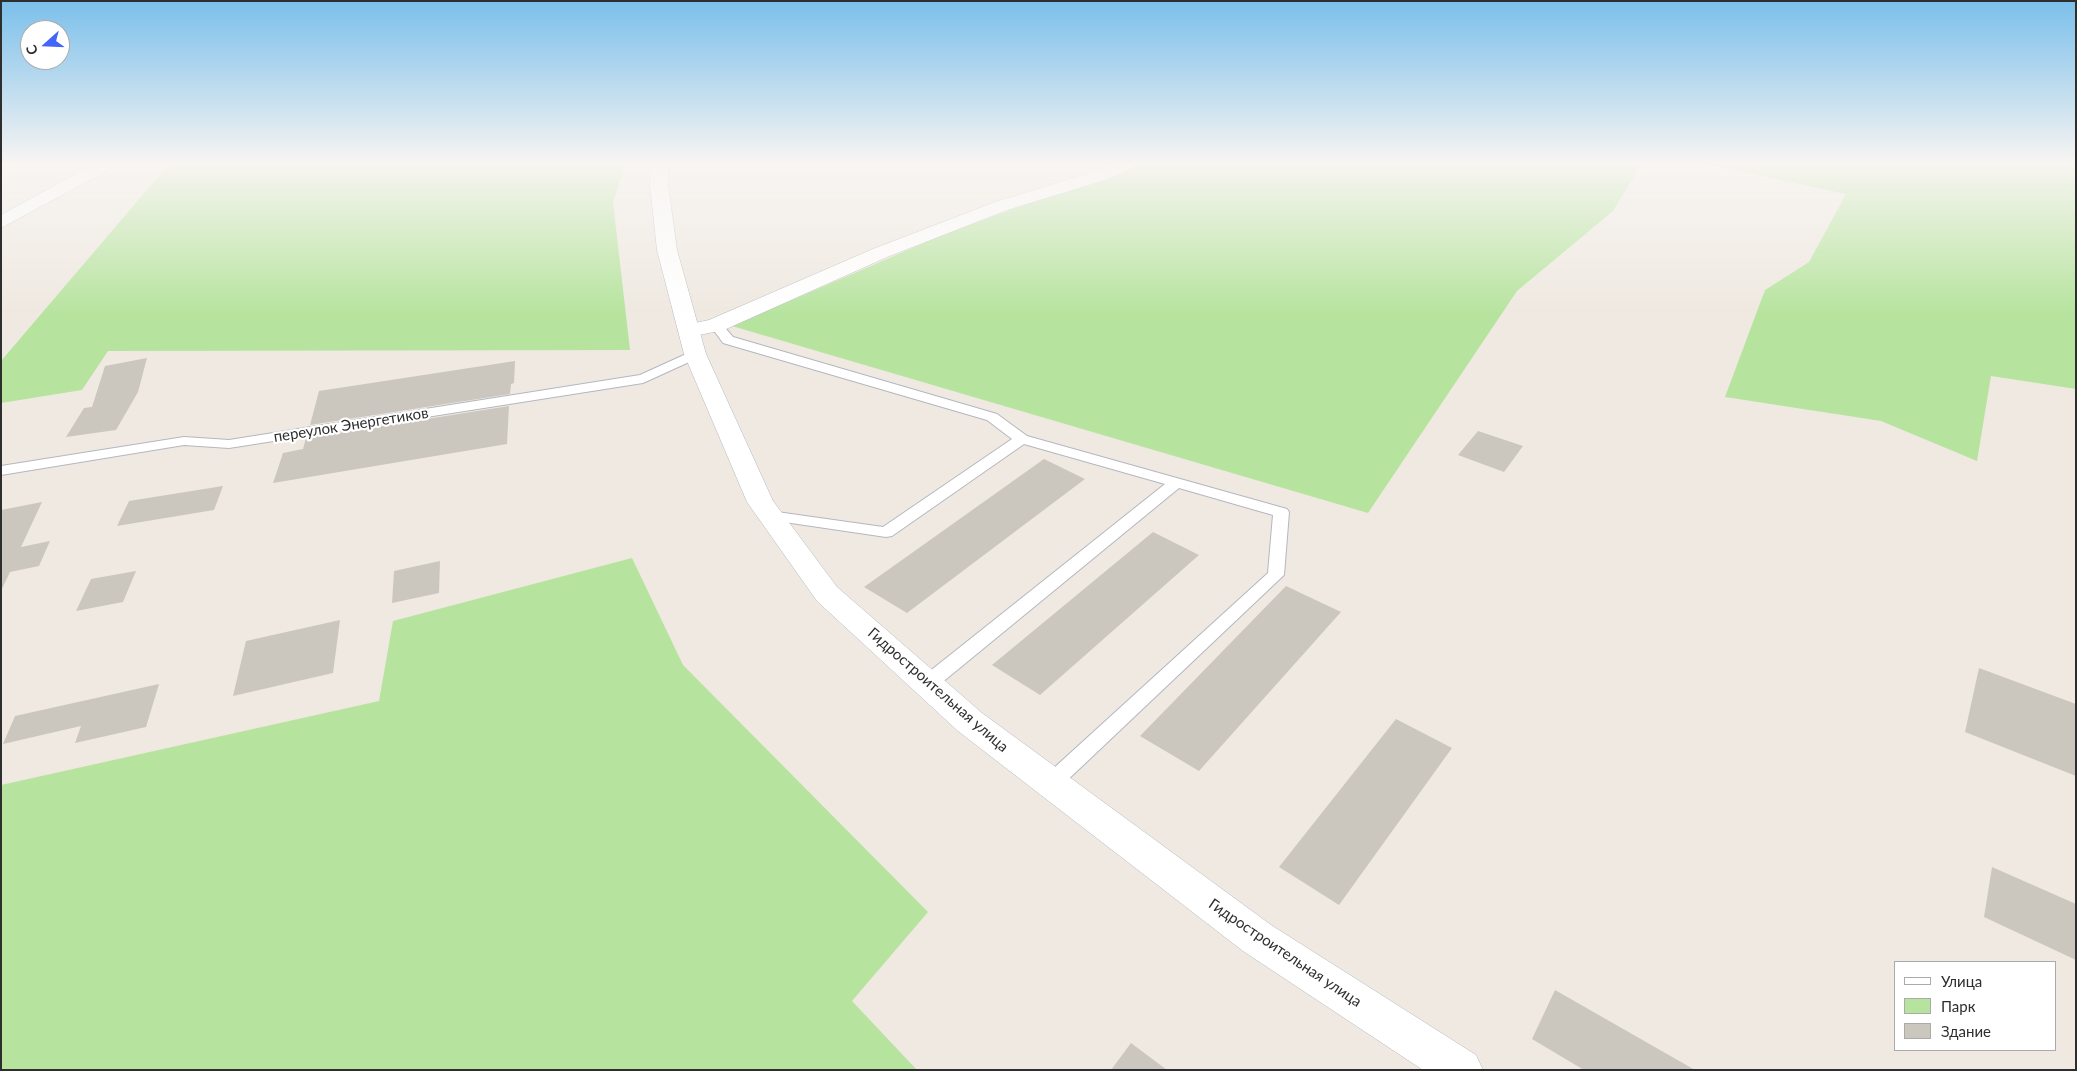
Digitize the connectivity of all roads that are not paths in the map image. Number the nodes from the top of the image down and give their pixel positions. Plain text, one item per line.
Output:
1 (17, 214) edge
2 (663, 214) edge
3 (981, 214) edge
4 (1, 223) edge
5 (700, 337) junction
6 (1022, 439) junction
7 (1, 471) edge
8 (1176, 483) junction
9 (770, 516) junction
10 (927, 684) junction
11 (1051, 783) junction
12 (1462, 1070) edge

1 - 4 street
2 - 5 street, Гидростроительная улица
3 - 5 street
5 - 6 lane
5 - 7 lane, переулок Энергетиков
5 - 9 street, Гидростроительная улица
6 - 8 lane
6 - 9 lane
8 - 10 lane
8 - 11 lane
9 - 10 street, Гидростроительная улица
10 - 11 street, Гидростроительная улица
11 - 12 street, Гидростроительная улица

